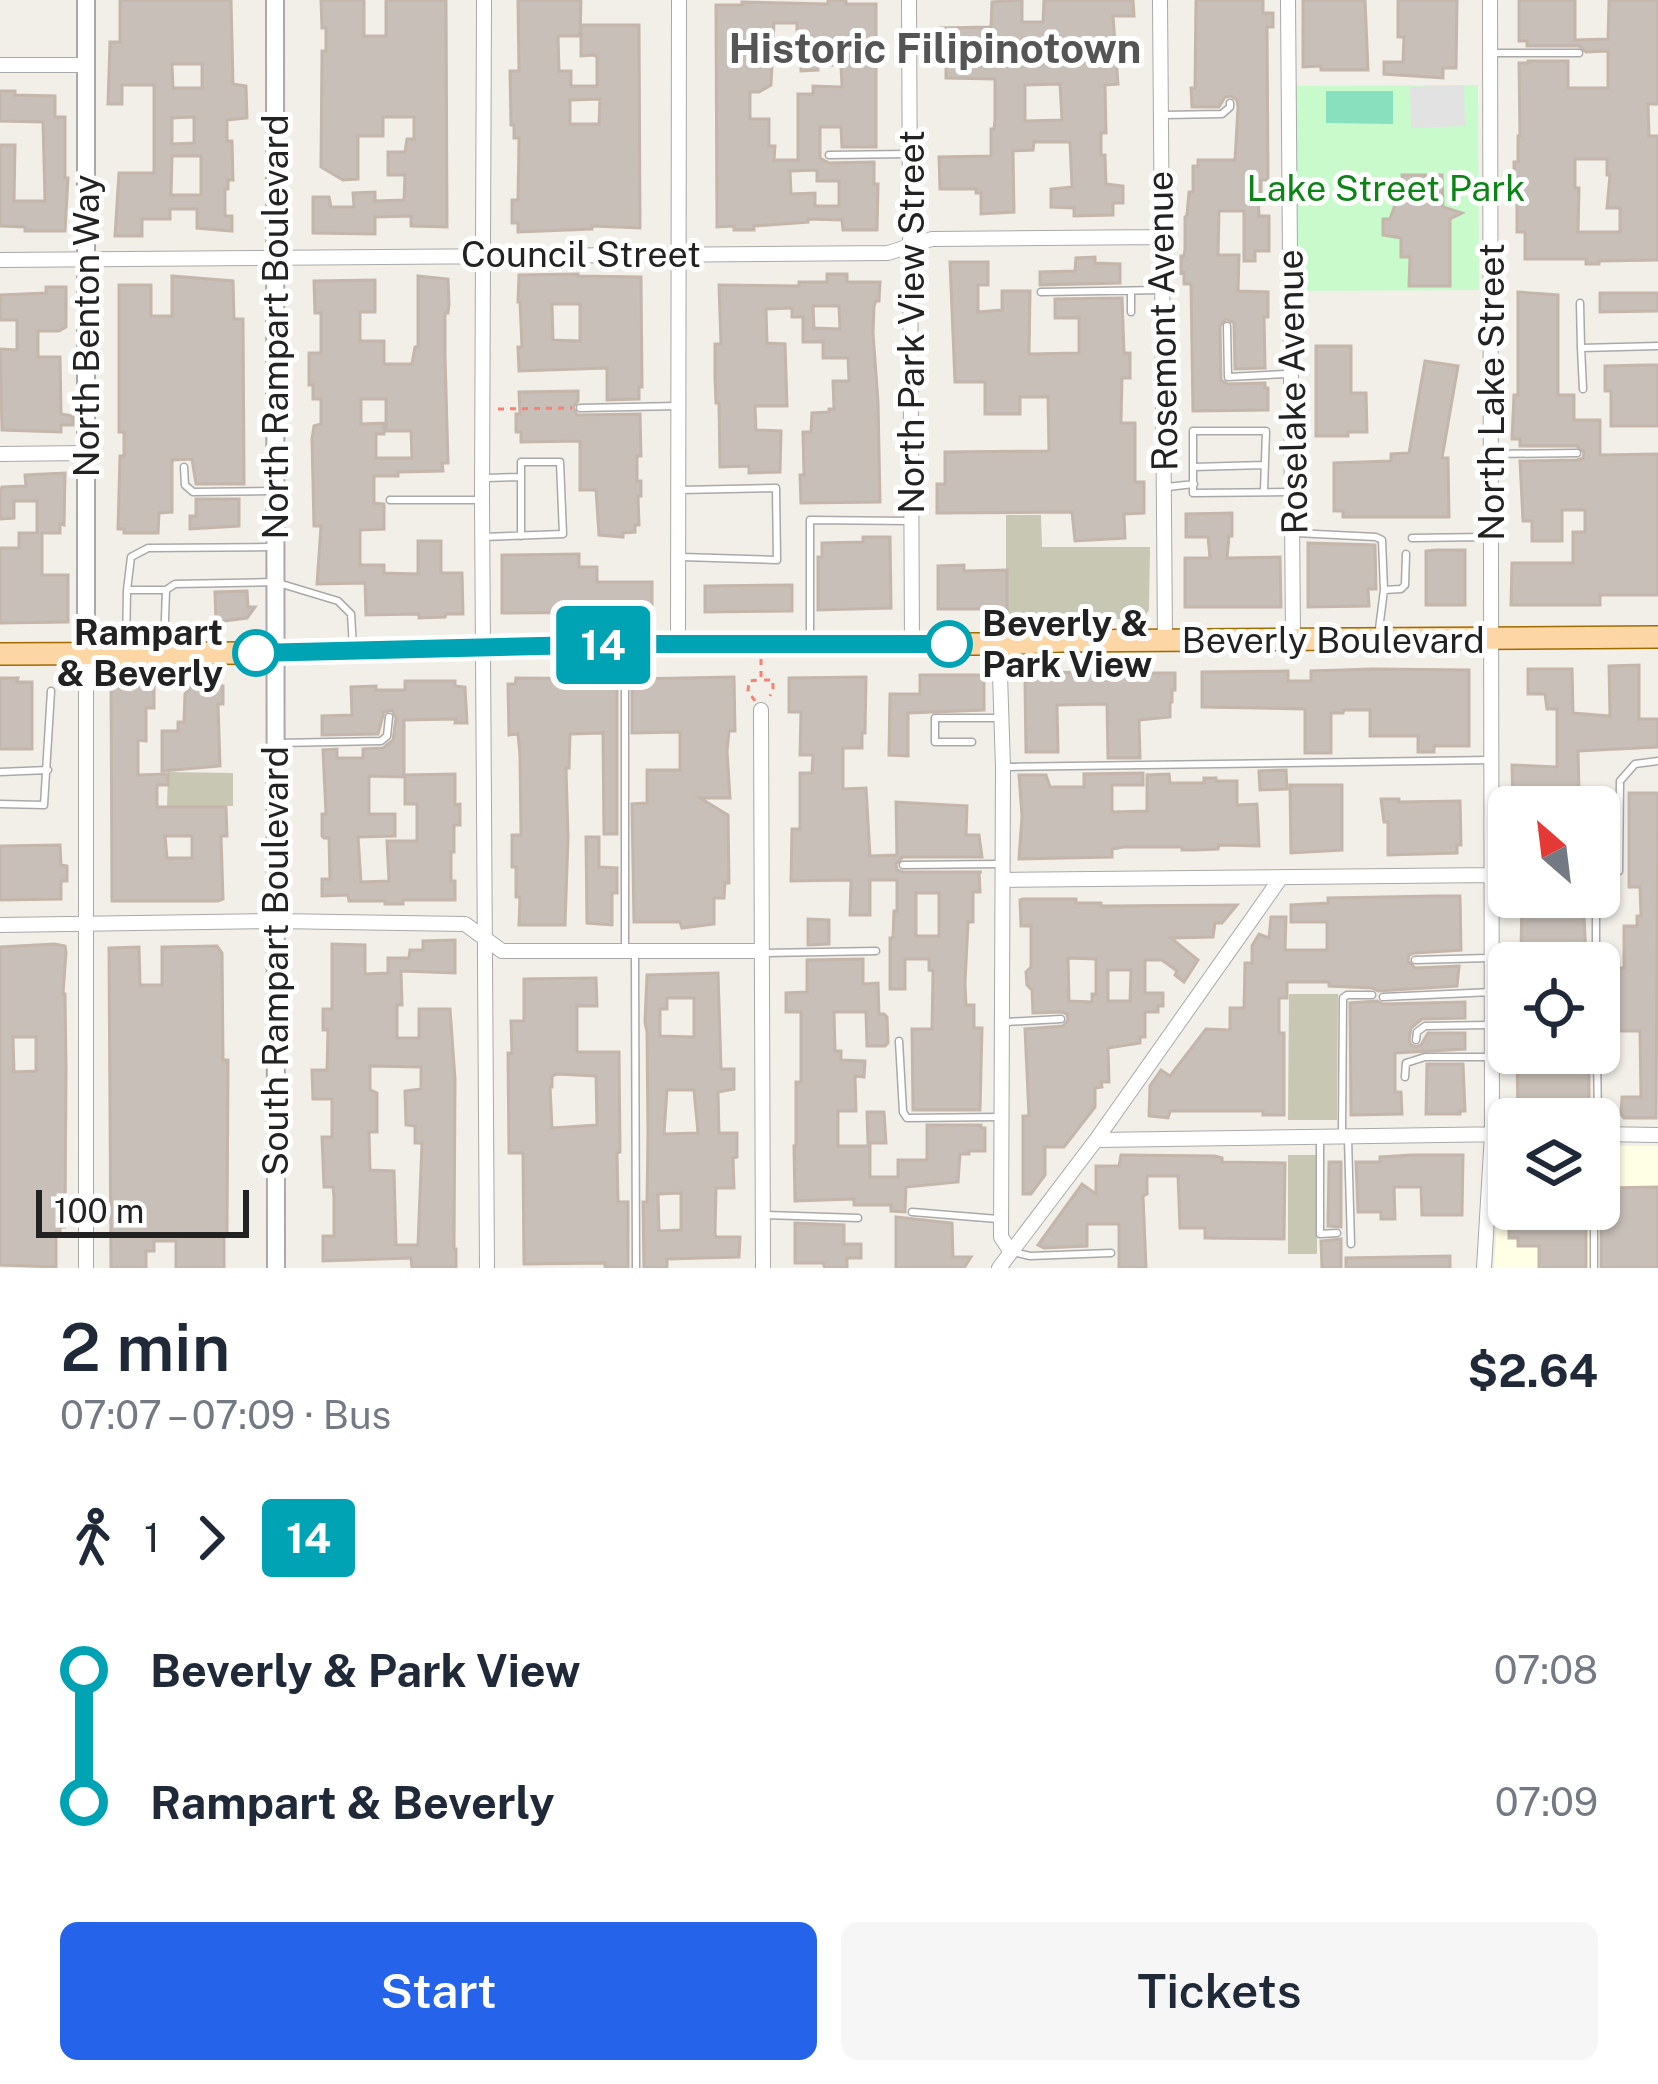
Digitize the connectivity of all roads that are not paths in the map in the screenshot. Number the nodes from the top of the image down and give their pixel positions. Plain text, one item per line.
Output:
1 (86, 0) edge
2 (275, 0) edge
3 (484, 0) edge
4 (679, 0) edge
5 (909, 0) edge
6 (1160, 0) edge
7 (1288, 0) edge
8 (1490, 0) edge
9 (1490, 53) junction
10 (1579, 53) dead end
11 (0, 64) edge
12 (85, 65) junction
13 (1230, 103) dead end
14 (1160, 115) junction
15 (910, 154) junction
16 (829, 155) dead end
17 (1160, 237) junction
18 (911, 246) junction
19 (677, 253) junction
20 (482, 254) junction
21 (275, 256) junction
22 (0, 260) edge
23 (87, 260) junction
24 (1131, 290) junction
25 (1161, 290) junction
26 (1041, 292) dead end
27 (1580, 303) dead end
28 (1131, 312) dead end
29 (1226, 326) dead end
30 (1658, 346) edge
31 (1581, 347) junction
32 (1291, 373) junction
33 (1582, 389) dead end
34 (677, 406) junction
35 (580, 408) road end
36 (86, 453) junction
37 (1577, 453) dead end
38 (0, 454) edge
39 (1491, 454) junction
40 (1265, 464) junction
41 (184, 466) dead end
42 (1193, 467) junction
43 (520, 477) junction
44 (482, 478) junction
45 (1163, 488) junction
46 (1193, 488) junction
47 (275, 490) junction
48 (677, 490) junction
49 (1264, 490) junction
50 (1292, 492) junction
51 (390, 500) dead end
52 (482, 500) junction
53 (912, 521) junction
54 (1294, 532) junction
55 (521, 536) junction
56 (484, 537) junction
57 (1491, 537) junction
58 (1412, 538) dead end
59 (275, 547) junction
60 (1406, 554) dead end
61 (677, 557) junction
62 (275, 582) junction
63 (128, 590) junction
64 (166, 590) junction
65 (1384, 590) junction
66 (1658, 637) edge
67 (1293, 640) junction
68 (1378, 640) junction
69 (1491, 640) junction
70 (1165, 641) junction
71 (625, 644) junction
72 (678, 644) junction
73 (810, 644) junction
74 (999, 644) junction
75 (912, 645) junction
76 (484, 648) junction
77 (353, 650) junction
78 (86, 652) junction
79 (164, 652) junction
80 (1658, 652) edge
81 (126, 653) junction
82 (274, 653) junction
83 (0, 654) edge
84 (51, 691) dead end
85 (761, 710) road end
86 (389, 717) dead end
87 (1000, 718) junction
88 (972, 742) dead end
89 (275, 743) junction
90 (1491, 760) junction
91 (1658, 761) edge
92 (1003, 767) junction
93 (48, 770) junction
94 (0, 772) edge
95 (1491, 786) edge
96 (1619, 786) edge
97 (0, 805) edge
98 (903, 865) dead end
99 (1003, 872) junction
100 (1488, 875) edge
101 (1280, 879) junction
102 (275, 921) junction
103 (86, 925) junction
104 (0, 926) edge
105 (484, 938) junction
106 (630, 951) junction
107 (876, 951) dead end
108 (762, 952) junction
109 (1488, 958) edge
110 (1415, 960) dead end
111 (1488, 992) edge
112 (1372, 995) dead end
113 (1383, 997) dead end
114 (1061, 1019) dead end
115 (1002, 1022) junction
116 (1488, 1024) edge
117 (1416, 1040) dead end
118 (899, 1041) dead end
119 (1488, 1057) edge
120 (1405, 1077) dead end
121 (1001, 1116) junction
122 (1488, 1133) edge
123 (1620, 1134) edge
124 (1658, 1135) edge
125 (1320, 1136) junction
126 (1345, 1136) junction
127 (1096, 1139) junction
128 (1488, 1195) edge
129 (912, 1212) dead end
130 (763, 1215) junction
131 (858, 1218) dead end
132 (1001, 1219) junction
133 (1594, 1230) edge
134 (1337, 1233) dead end
135 (1351, 1244) dead end
136 (1011, 1252) junction
137 (1111, 1253) dead end
138 (86, 1268) edge
139 (276, 1268) edge
140 (487, 1268) edge
141 (636, 1268) edge
142 (763, 1268) edge
143 (999, 1268) edge
144 (1484, 1268) edge
145 (1594, 1268) edge

1 - 12 street, North Benton Way
2 - 21 street, North Rampart Boulevard
3 - 20 street
4 - 19 street
5 - 15 street, North Park View Street
6 - 14 street, Rosemont Avenue
7 - 32 street, Roselake Avenue
8 - 9 street, North Lake Street
9 - 10 lane
9 - 39 street, North Lake Street
11 - 12 street
12 - 23 street, North Benton Way
13 - 14 lane
14 - 17 street, Rosemont Avenue
15 - 16 lane
15 - 18 street, North Park View Street
17 - 18 street, Council Street
17 - 25 street, Rosemont Avenue
18 - 19 street, Council Street
18 - 53 street, North Park View Street
19 - 20 street, Council Street
19 - 34 street
20 - 21 street, Council Street
20 - 44 street
21 - 23 street, Council Street
21 - 47 street, North Rampart Boulevard
22 - 23 street, Council Street
23 - 36 street, North Benton Way
24 - 25 lane
24 - 26 lane
24 - 28 lane
25 - 45 street, Rosemont Avenue
27 - 31 lane
29 - 32 lane
30 - 31 lane
31 - 33 lane
32 - 50 street, Roselake Avenue
34 - 35 lane
34 - 48 street
36 - 38 street
36 - 78 street, North Benton Way
37 - 39 lane
39 - 57 street, North Lake Street
40 - 42 lane
40 - 42 lane
40 - 49 lane
41 - 47 lane
42 - 46 lane
43 - 44 lane
43 - 55 lane
43 - 55 lane
44 - 52 street
45 - 46 lane
45 - 70 street, Rosemont Avenue
46 - 49 lane
47 - 59 street, North Rampart Boulevard
48 - 61 street
48 - 61 lane
49 - 50 lane
50 - 54 street, Roselake Avenue
51 - 52 lane
52 - 56 street
53 - 73 lane
53 - 75 street, North Park View Street
54 - 65 lane
54 - 67 street, Roselake Avenue
55 - 56 lane
56 - 76 street
57 - 58 lane
57 - 69 street, North Lake Street
59 - 62 street, North Rampart Boulevard
59 - 63 lane
60 - 65 lane
61 - 72 street
62 - 64 lane
62 - 77 lane
62 - 82 street, North Rampart Boulevard
63 - 64 lane
63 - 81 lane
64 - 79 lane
65 - 68 lane
66 - 69 main road, Beverly Boulevard
66 - 80 lane
67 - 68 main road, Beverly Boulevard
67 - 70 main road, Beverly Boulevard
68 - 69 main road, Beverly Boulevard
69 - 90 street, North Lake Street
70 - 74 main road, Beverly Boulevard
71 - 72 main road, Beverly Boulevard
71 - 76 main road, Beverly Boulevard
71 - 106 lane
72 - 73 main road, Beverly Boulevard
73 - 75 main road, Beverly Boulevard
74 - 75 main road, Beverly Boulevard
74 - 87 street
76 - 77 main road, Beverly Boulevard
76 - 105 street
77 - 82 main road, Beverly Boulevard
78 - 81 main road, Beverly Boulevard
78 - 83 main road, Beverly Boulevard
78 - 103 street
79 - 81 main road, Beverly Boulevard
79 - 82 main road, Beverly Boulevard
82 - 89 street, South Rampart Boulevard
84 - 93 lane
85 - 108 street
86 - 89 lane
87 - 88 lane
87 - 92 street
89 - 102 street, South Rampart Boulevard
90 - 92 lane
90 - 95 street, North Lake Street
91 - 96 lane
92 - 99 street
93 - 94 lane
93 - 97 lane
98 - 99 lane
99 - 101 street
99 - 115 street
100 - 101 street
101 - 127 street
102 - 103 street
102 - 105 street
102 - 139 street, South Rampart Boulevard
103 - 104 street
103 - 138 street
105 - 106 street
105 - 140 street
106 - 108 street
106 - 141 lane
107 - 108 lane
108 - 130 street
109 - 110 lane
111 - 113 lane
112 - 126 lane
114 - 115 lane
115 - 121 street
116 - 117 lane
118 - 121 lane
119 - 120 lane
121 - 132 street
122 - 126 street
123 - 124 street
125 - 126 street
125 - 127 street
125 - 134 lane
126 - 135 lane
127 - 136 street
128 - 144 street, North Lake Street
129 - 132 lane
130 - 131 lane
130 - 142 street
132 - 136 street
133 - 145 lane
136 - 137 lane
136 - 143 street

